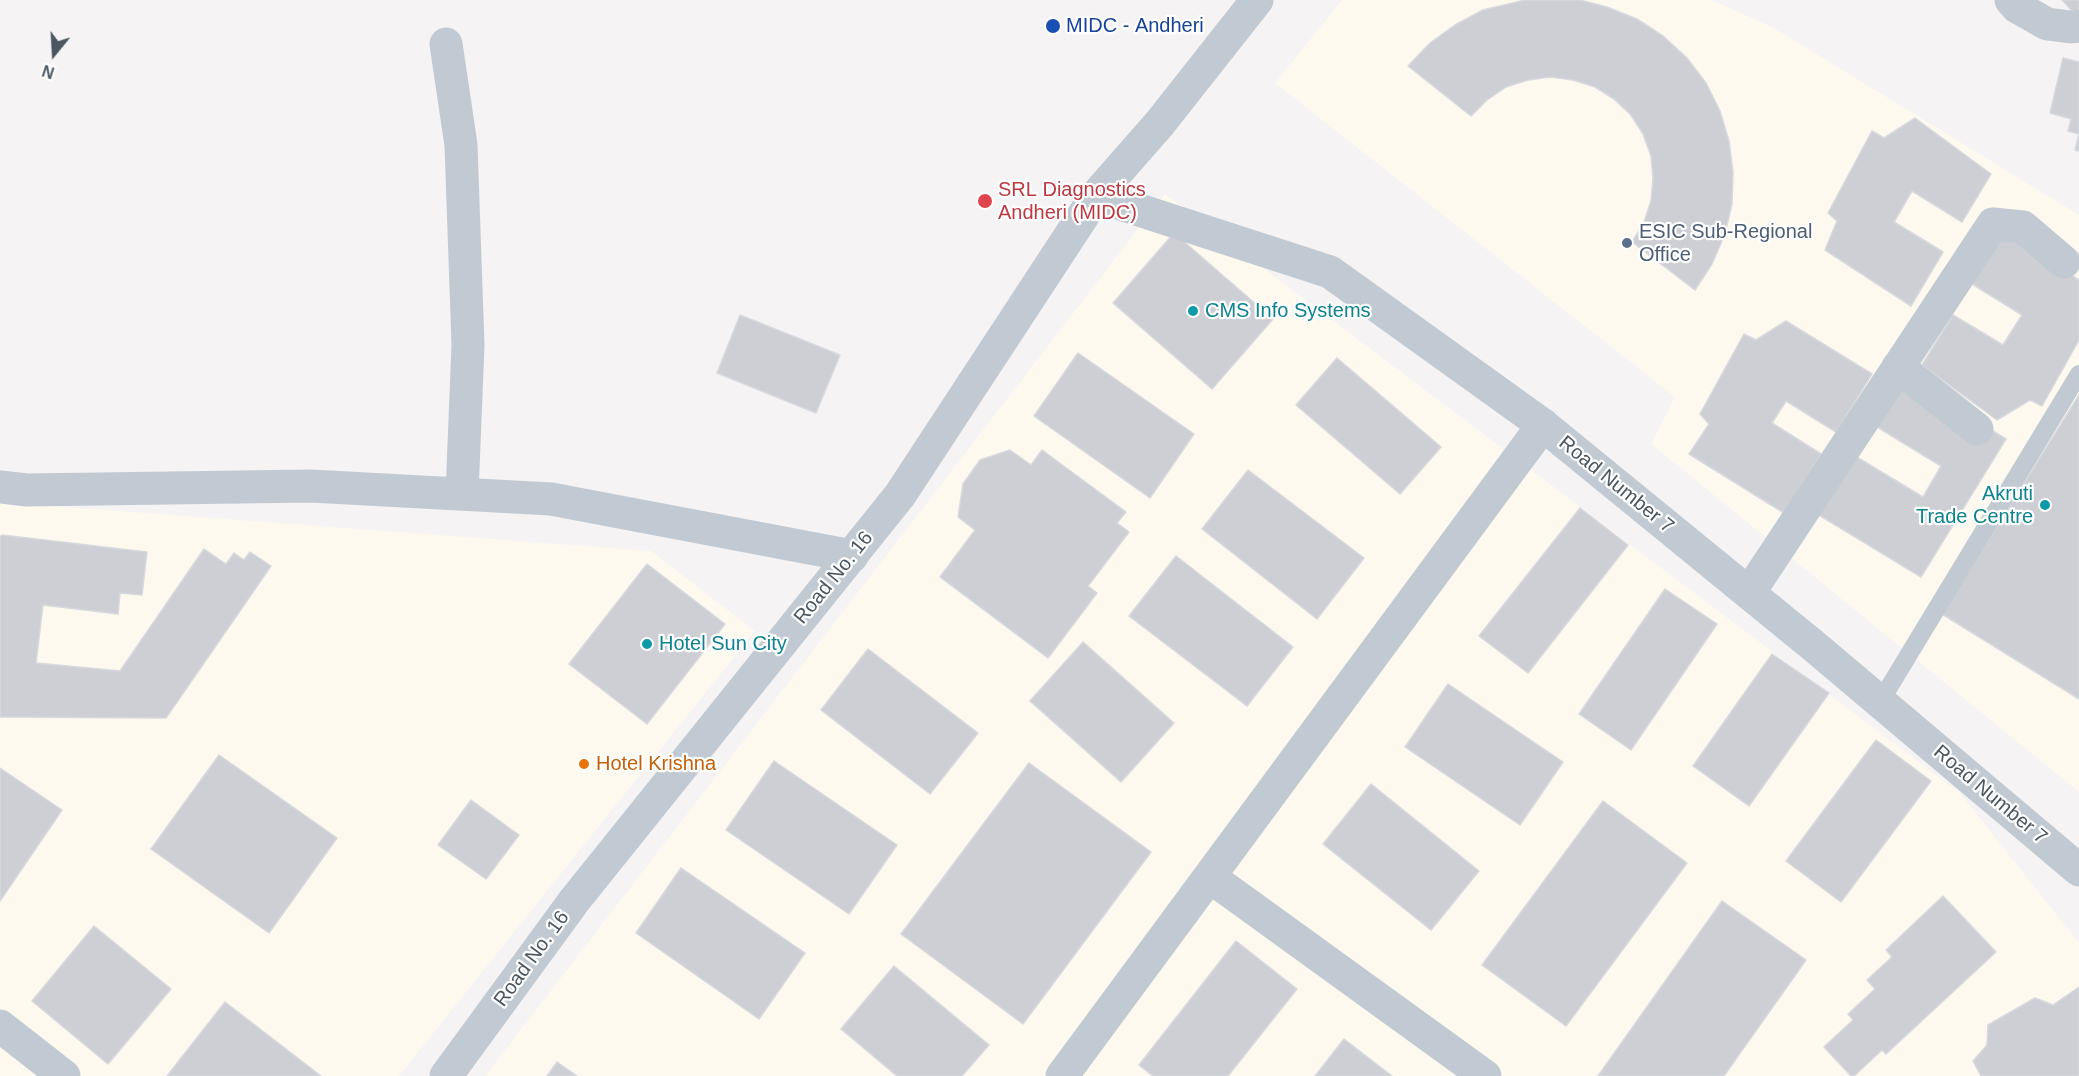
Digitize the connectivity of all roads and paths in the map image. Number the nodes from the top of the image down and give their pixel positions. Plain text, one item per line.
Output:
1 (1257, 0) edge
2 (2011, 0) edge
3 (2079, 26) edge
4 (446, 44) dead end
5 (1096, 196) junction
6 (2064, 262) dead end
7 (1898, 367) junction
8 (2079, 374) edge
9 (1543, 425) junction
10 (1977, 429) dead end
11 (0, 487) edge
12 (462, 494) junction
13 (852, 556) junction
14 (1749, 593) junction
15 (1880, 702) junction
16 (2079, 870) edge
17 (1210, 877) junction
18 (0, 1026) edge
19 (64, 1076) edge
20 (446, 1076) edge
21 (1062, 1076) edge
22 (1485, 1076) edge

1 - 5 street, Road No. 16
2 - 3 street
4 - 12 street
5 - 9 street, Road Number 7
5 - 13 street, Road No. 16
6 - 7 street
7 - 10 street
7 - 14 street
8 - 15 lane
9 - 14 street, Road Number 7
9 - 17 street
11 - 12 street
12 - 13 street
13 - 20 street, Road No. 16
14 - 15 street, Road Number 7
15 - 16 street, Road Number 7
17 - 21 street
17 - 22 street
18 - 19 street

